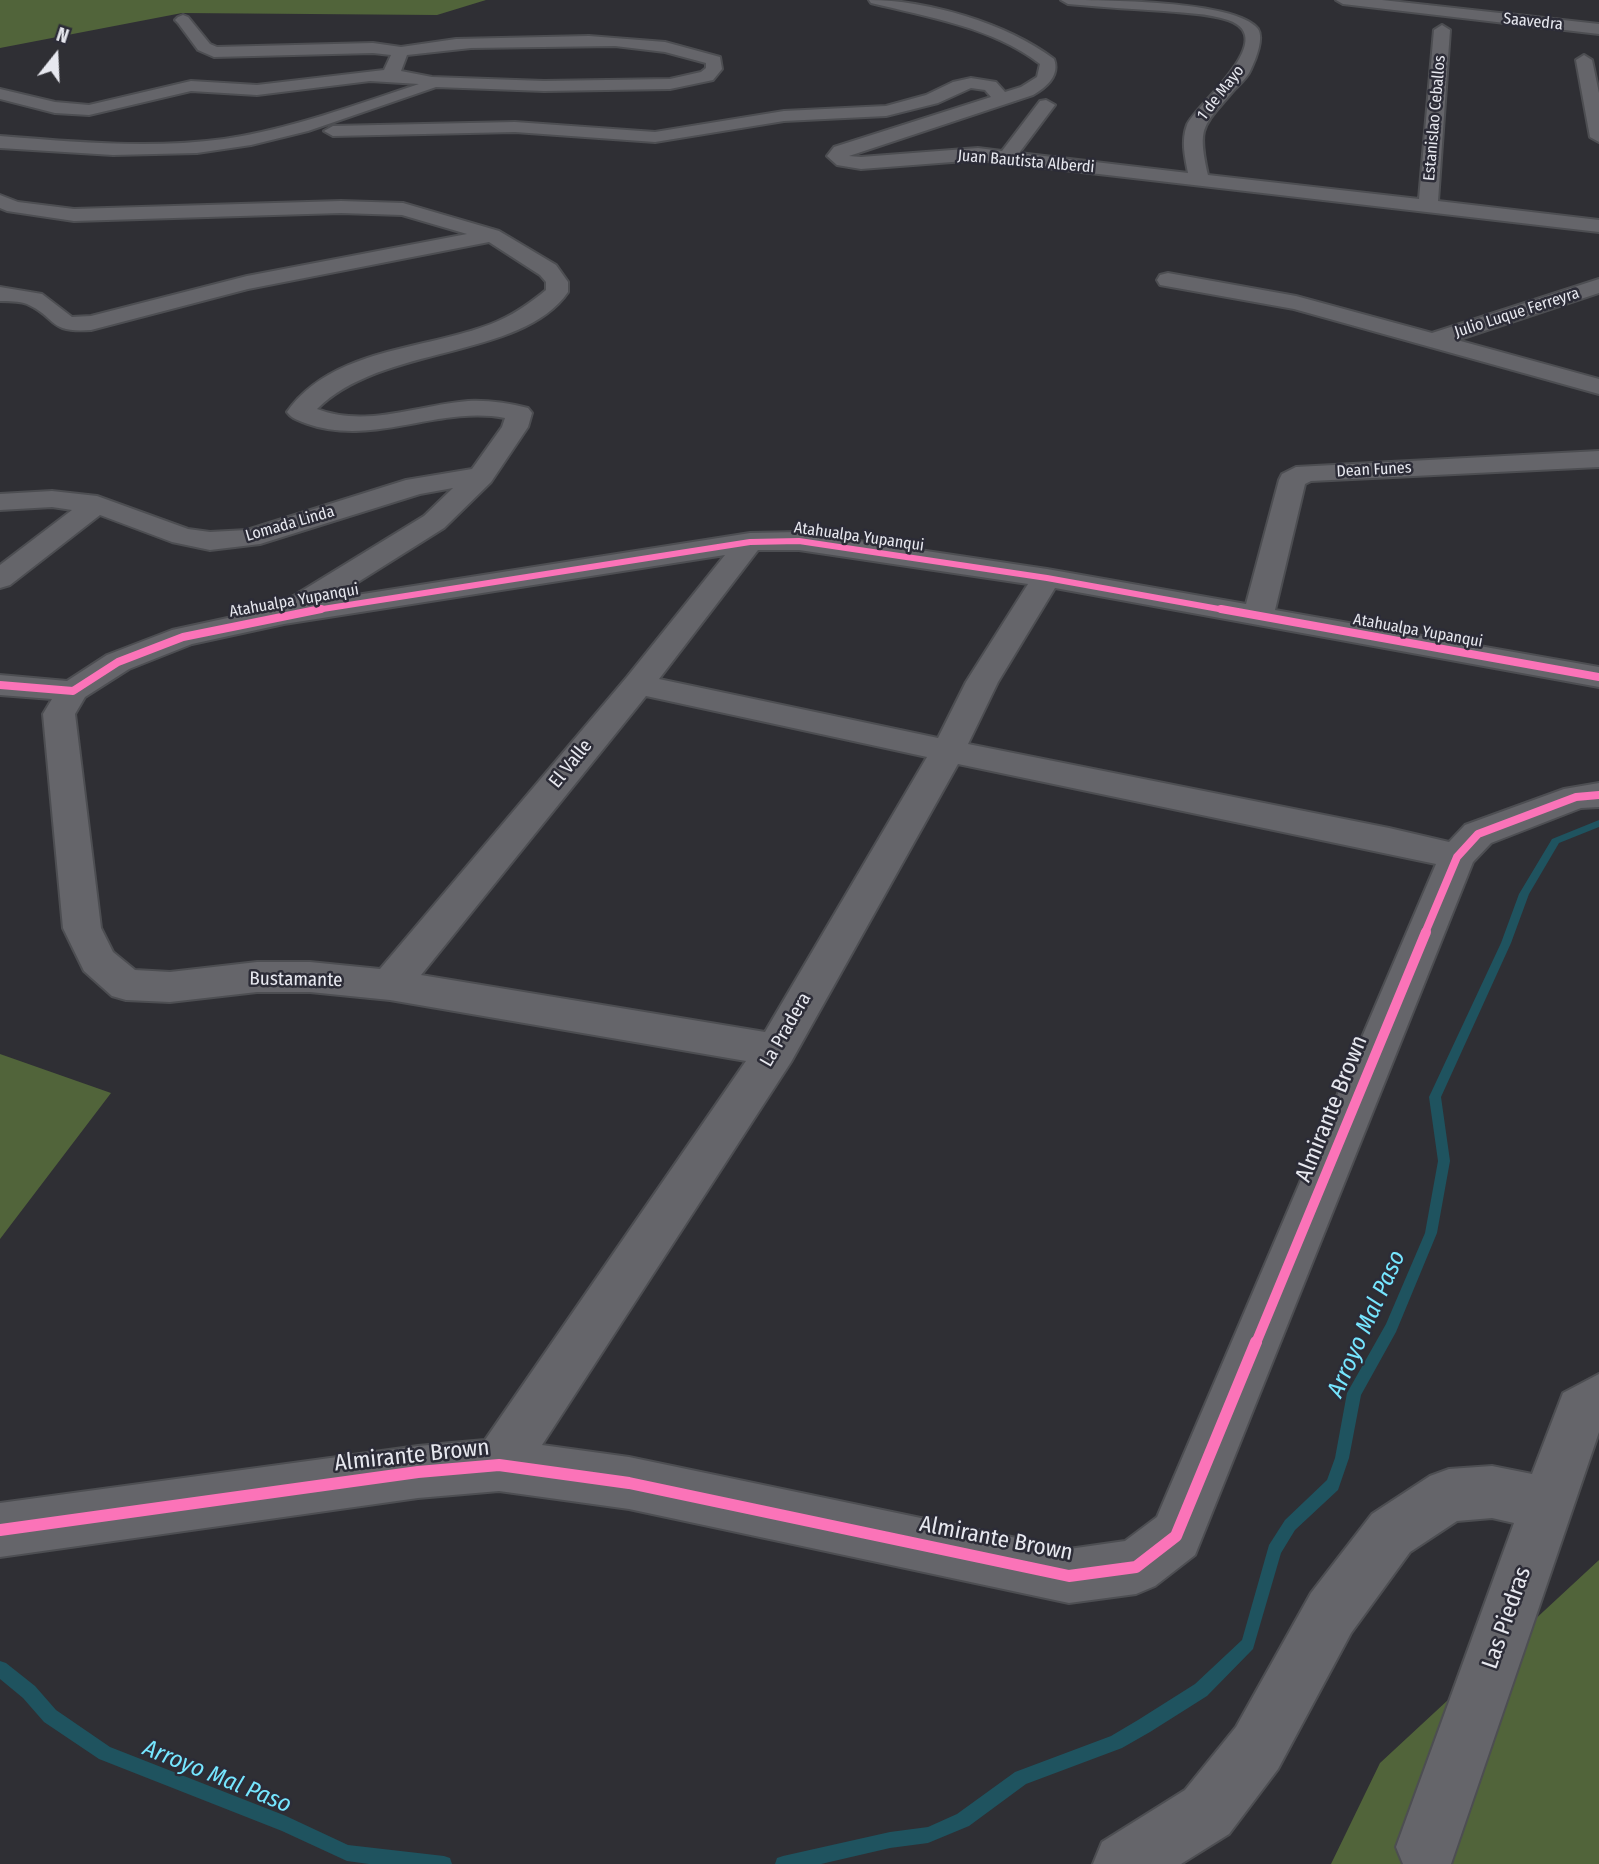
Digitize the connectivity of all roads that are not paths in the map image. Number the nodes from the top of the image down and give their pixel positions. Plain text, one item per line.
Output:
1 (876, 0) edge
2 (1068, 0) edge
3 (1343, 0) edge
4 (1599, 13) edge
5 (183, 20) dead end
6 (1565, 25) junction
7 (1599, 29) edge
8 (1442, 30) dead end
9 (401, 52) junction
10 (1584, 60) dead end
11 (392, 76) junction
12 (432, 82) junction
13 (0, 94) edge
14 (1003, 100) junction
15 (1046, 105) dead end
16 (289, 132) junction
17 (1599, 137) edge
18 (0, 142) edge
19 (1007, 157) junction
20 (1199, 179) junction
21 (0, 201) edge
22 (1428, 206) junction
23 (1599, 226) edge
24 (492, 235) junction
25 (1168, 280) dead end
26 (1599, 286) edge
27 (0, 294) edge
28 (1435, 340) junction
29 (1599, 387) edge
30 (1599, 459) edge
31 (481, 476) junction
32 (0, 502) edge
33 (97, 504) junction
34 (750, 542) junction
35 (1047, 578) junction
36 (0, 579) edge
37 (284, 615) junction
38 (1258, 616) junction
39 (1599, 677) edge
40 (638, 684) junction
41 (0, 685) edge
42 (73, 691) junction
43 (948, 751) junction
44 (1599, 795) edge
45 (1457, 858) junction
46 (390, 985) junction
47 (776, 1051) junction
48 (1599, 1398) edge
49 (499, 1465) junction
50 (1548, 1503) junction
51 (0, 1530) edge
52 (1427, 1847) dead end
53 (1124, 1864) edge

1 - 14 street, Juan Bautista Alberdi
2 - 20 street, 1 de Mayo
3 - 6 street, Saavedra
4 - 6 street
5 - 9 street
6 - 7 street, Saavedra
8 - 22 street, Estanislao Ceballos
9 - 11 street
9 - 12 street
10 - 17 street
11 - 12 street
11 - 13 street
12 - 16 street
14 - 16 street
14 - 19 street, Juan Bautista Alberdi
15 - 19 street
16 - 18 street
19 - 20 street, Juan Bautista Alberdi
20 - 22 street, Juan Bautista Alberdi
21 - 24 street
22 - 23 street, Juan Bautista Alberdi
24 - 27 street
24 - 31 street
25 - 28 street
26 - 28 street, Julio Luque Ferreyra
28 - 29 street
30 - 38 street, Dean Funes
31 - 33 street, Lomada Linda
31 - 37 street, Atahualpa Yupanqui
32 - 33 street, Lomada Linda
33 - 36 street
34 - 35 street, Atahualpa Yupanqui
34 - 37 street, Atahualpa Yupanqui
34 - 40 street, El Valle
35 - 38 street, Atahualpa Yupanqui
35 - 43 street, La Pradera
37 - 42 street, Atahualpa Yupanqui
38 - 39 street, Atahualpa Yupanqui
40 - 43 street
40 - 46 street, El Valle
41 - 42 street
42 - 46 street, Bustamante
43 - 45 street
43 - 47 street, La Pradera
44 - 45 street, Almirante Brown
45 - 49 street, Almirante Brown
46 - 47 street, Bustamante
47 - 49 street, La Pradera
48 - 50 street, Las Piedras
49 - 51 street, Almirante Brown
50 - 52 street, Las Piedras
50 - 53 street

